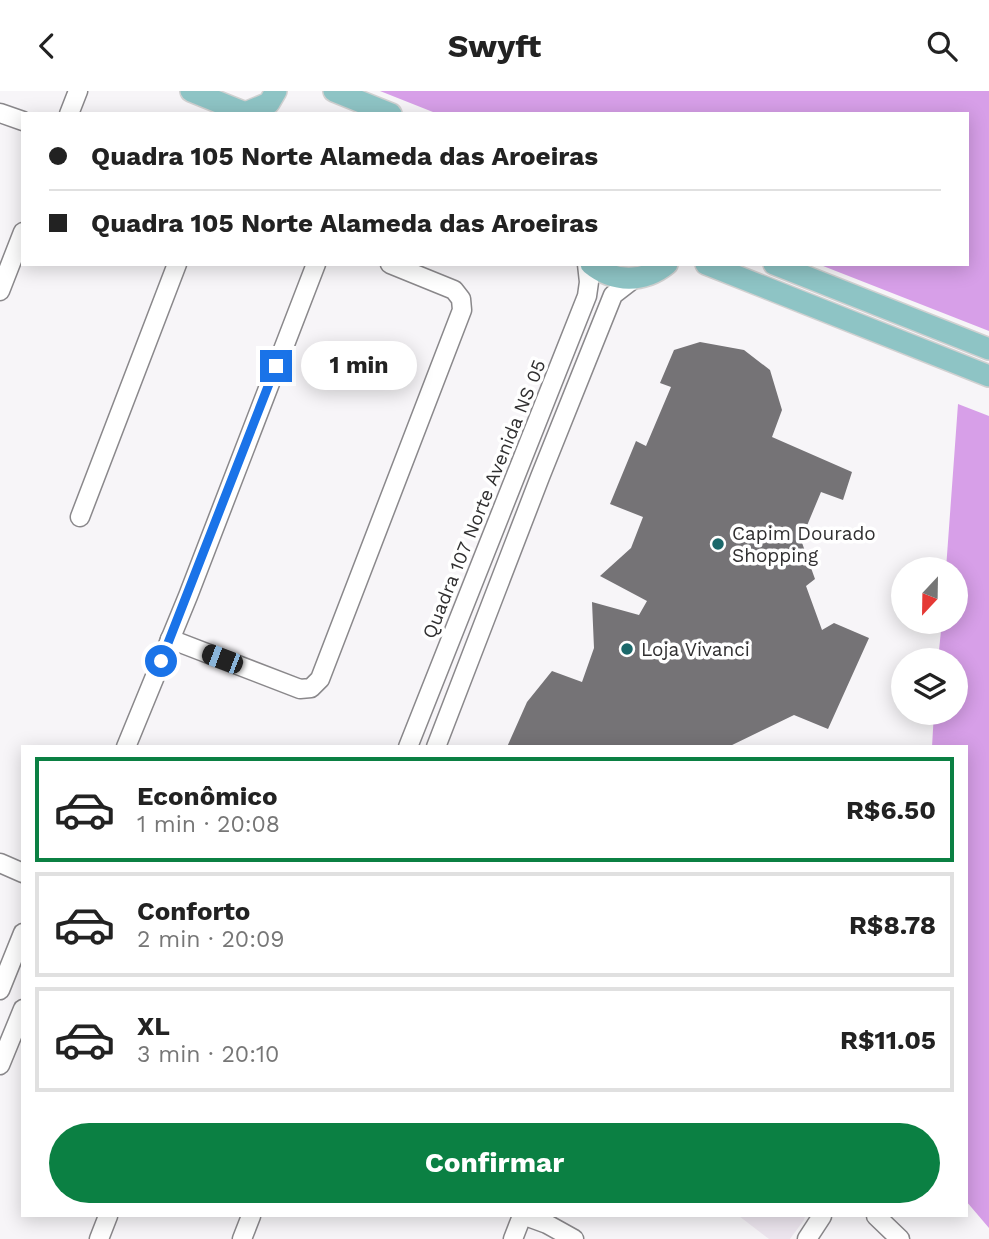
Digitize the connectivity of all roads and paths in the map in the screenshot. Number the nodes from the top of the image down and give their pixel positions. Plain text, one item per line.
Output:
1 (78, 91) edge
2 (276, 91) edge
3 (334, 91) edge
4 (201, 93) edge
5 (70, 112) edge
6 (241, 112) edge
7 (386, 112) edge
8 (0, 113) edge
9 (21, 120) edge
10 (21, 237) edge
11 (176, 266) edge
12 (315, 266) edge
13 (395, 266) edge
14 (589, 266) edge
15 (593, 266) edge
16 (664, 266) edge
17 (711, 266) edge
18 (779, 266) edge
19 (635, 278) junction
20 (0, 291) edge
21 (989, 349) edge
22 (989, 376) edge
23 (80, 517) dead end
24 (170, 639) junction
25 (127, 745) edge
26 (409, 745) edge
27 (437, 745) edge
28 (0, 863) edge
29 (21, 872) edge
30 (21, 939) edge
31 (14, 961) edge
32 (0, 989) edge
33 (21, 1014) edge
34 (0, 1065) edge
35 (107, 1217) edge
36 (251, 1217) edge
37 (524, 1217) edge
38 (527, 1217) edge
39 (821, 1217) edge
40 (877, 1217) edge
41 (99, 1239) edge
42 (242, 1239) edge
43 (513, 1239) edge
44 (574, 1239) edge
45 (807, 1239) edge
46 (900, 1239) edge

1 - 5 street
2 - 6 main road
3 - 7 main road
4 - 6 main road
8 - 9 street
10 - 20 street
11 - 23 street
12 - 24 street
13 - 24 street
14 - 26 street, Quadra 107 Norte Avenida NS 05
15 - 19 main road
16 - 19 main road
17 - 22 main road
18 - 21 main road
19 - 27 street
24 - 25 street
28 - 29 street
30 - 31 street
31 - 32 street
33 - 34 street
35 - 41 street
36 - 42 street
37 - 43 street
38 - 44 street
39 - 45 street
40 - 46 street

